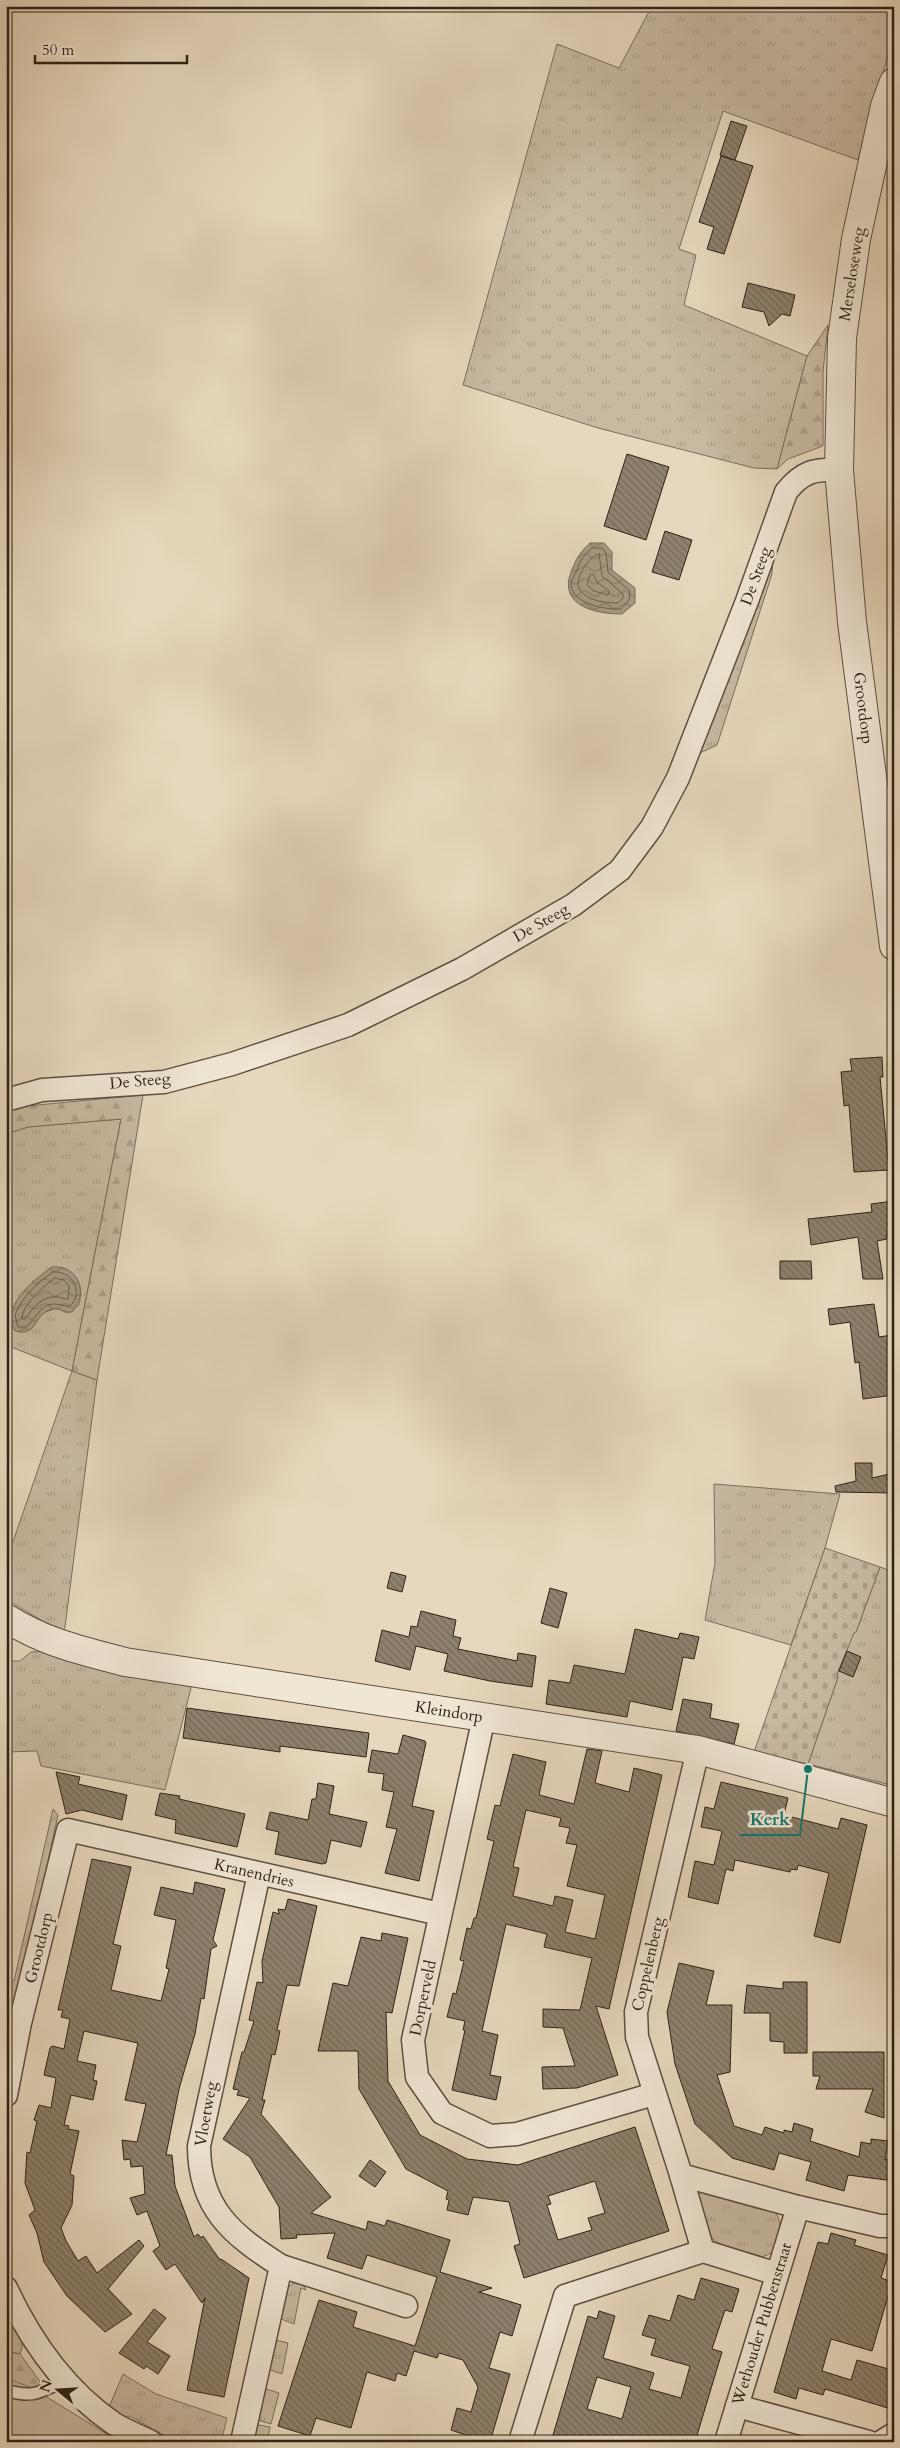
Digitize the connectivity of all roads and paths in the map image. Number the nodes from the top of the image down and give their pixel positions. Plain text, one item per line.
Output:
1 (894, 82) edge
2 (839, 470) junction
3 (894, 946) edge
4 (6, 1100) edge
5 (6, 1618) edge
6 (484, 1717) junction
7 (698, 1750) junction
8 (894, 1803) edge
9 (68, 1830) joint
10 (259, 1874) junction
11 (440, 1914) junction
12 (654, 2094) junction
13 (6, 2095) edge
14 (681, 2175) junction
15 (798, 2207) junction
16 (894, 2226) edge
17 (703, 2251) junction
18 (280, 2266) junction
19 (777, 2274) junction
20 (6, 2288) edge
21 (406, 2306) dead end
22 (64, 2380) junction
23 (6, 2390) edge
24 (737, 2406) junction
25 (894, 2434) edge
26 (151, 2442) edge
27 (242, 2442) edge
28 (520, 2442) edge
29 (726, 2442) edge
30 (868, 2442) edge
31 (881, 2442) edge

1 - 2 street, Merseloseweg
2 - 3 street, Grootdorp
2 - 4 street, De Steeg
5 - 6 street, Kleindorp
6 - 7 street, Kleindorp
6 - 11 street, Dorperveld
7 - 8 street, Kleindorp
7 - 12 street, Coppelenberg
9 - 10 street, Kranendries
9 - 13 street, Grootdorp
10 - 11 street, Kranendries
10 - 18 street, Vloetweg
11 - 12 street, Dorperveld
12 - 14 street, Coppelenberg
14 - 15 street
14 - 17 street, Coppelenberg
15 - 16 street
15 - 19 street, Wethouder Pubbenstraat
17 - 19 street
17 - 28 street
18 - 21 street, Vloetweg
18 - 27 street
19 - 24 street, Wethouder Pubbenstraat
20 - 22 street
22 - 23 lane
22 - 26 street
24 - 29 street, Wethouder Pubbenstraat
24 - 30 street
25 - 31 street

